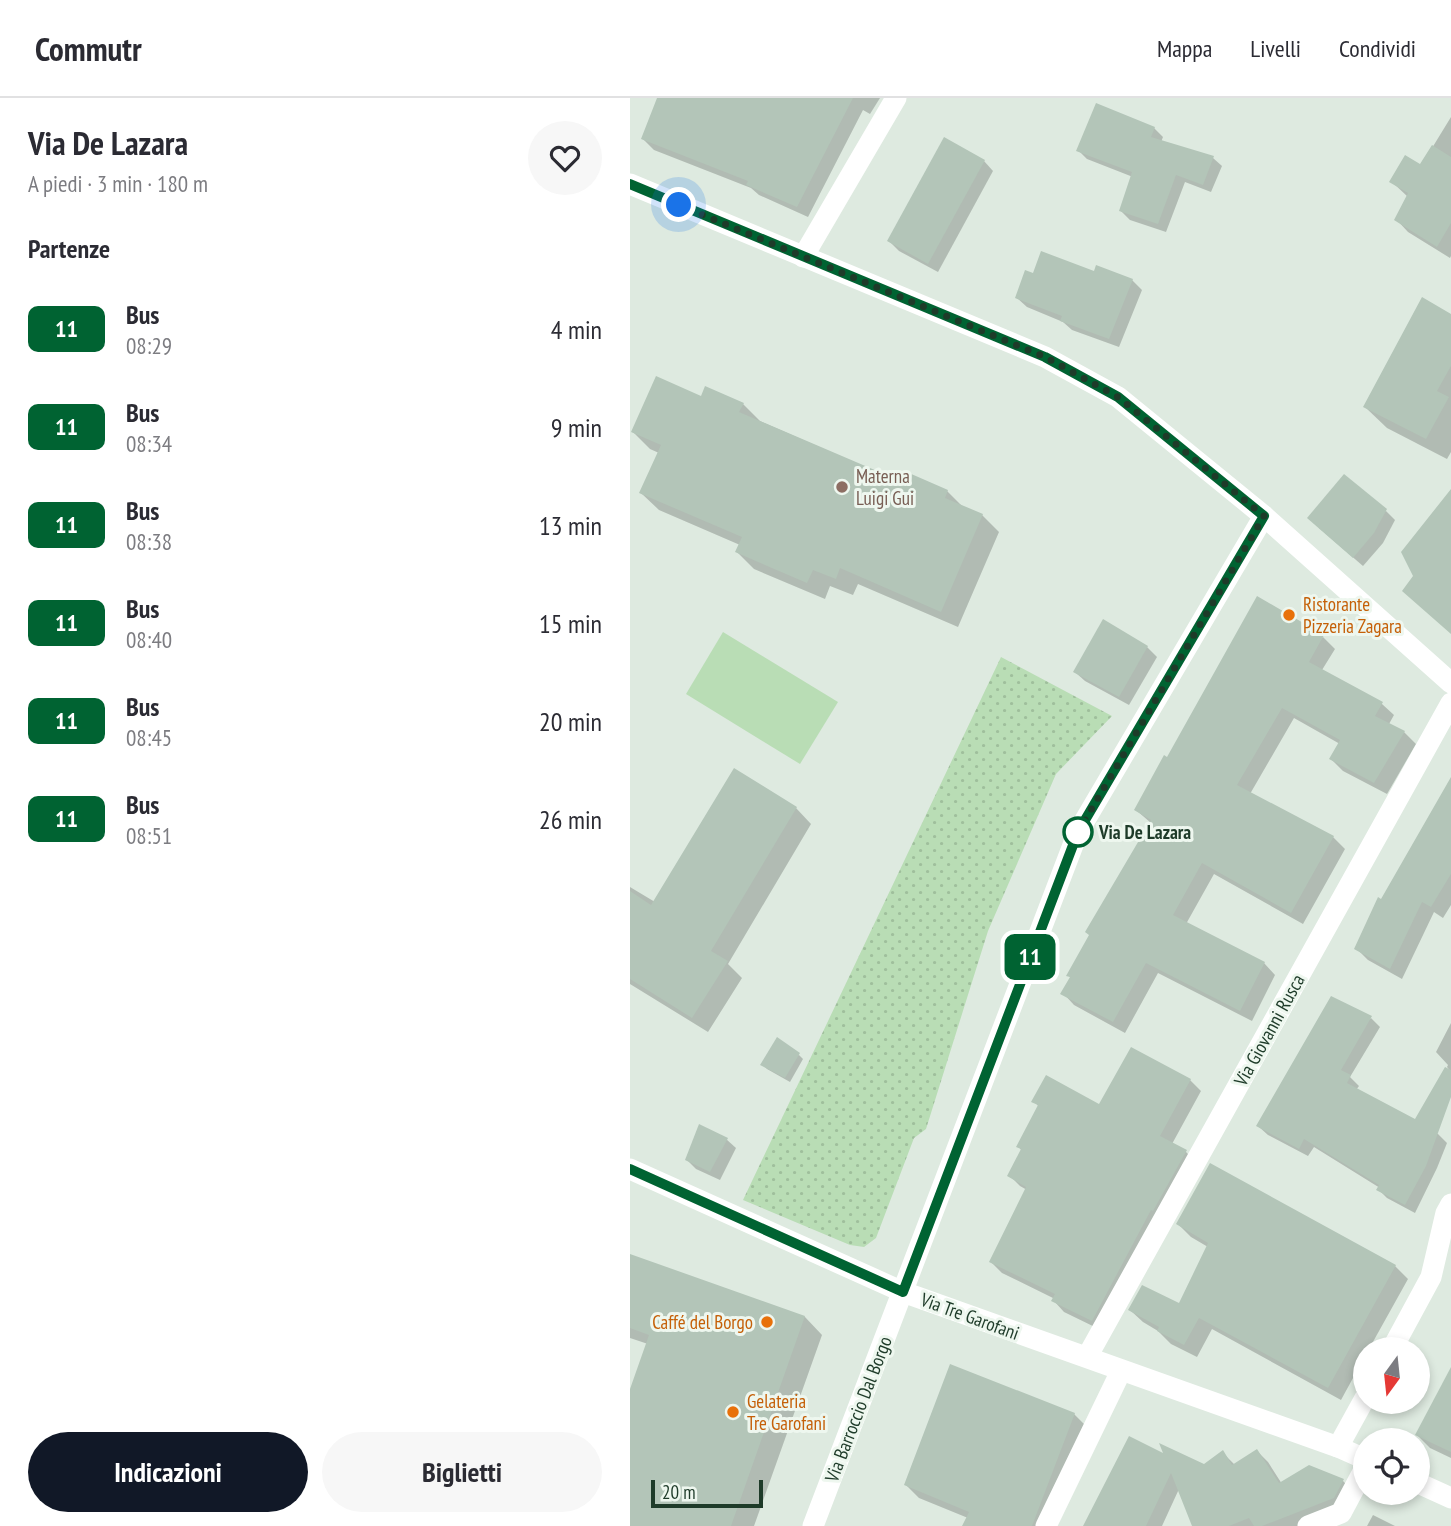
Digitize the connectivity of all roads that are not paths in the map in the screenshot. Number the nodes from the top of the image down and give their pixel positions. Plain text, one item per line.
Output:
1 (896, 98) edge
2 (630, 184) edge
3 (803, 257) junction
4 (1264, 516) junction
5 (1451, 683) edge
6 (1451, 703) edge
7 (630, 1169) edge
8 (1451, 1204) edge
9 (903, 1292) junction
10 (1398, 1337) edge
11 (1087, 1357) junction
12 (1121, 1371) junction
13 (1356, 1414) edge
14 (1338, 1447) junction
15 (1353, 1454) edge
16 (1430, 1488) edge
17 (1353, 1490) edge
18 (1451, 1498) edge
19 (813, 1526) edge
20 (1046, 1526) edge
21 (1308, 1526) edge

1 - 3 street
2 - 3 street
3 - 4 street
4 - 5 street
4 - 9 street, Via Barroccio Dal Borgo
6 - 11 street, Via Giovanni Rusca
7 - 9 street, Via Tre Garofani
8 - 10 street
9 - 11 street, Via Tre Garofani
9 - 19 street, Via Barroccio Dal Borgo
11 - 12 street, Via Tre Garofani
12 - 14 street, Via Tre Garofani
12 - 20 street
13 - 14 street
14 - 15 street, Via Tre Garofani
16 - 18 street
17 - 21 street

